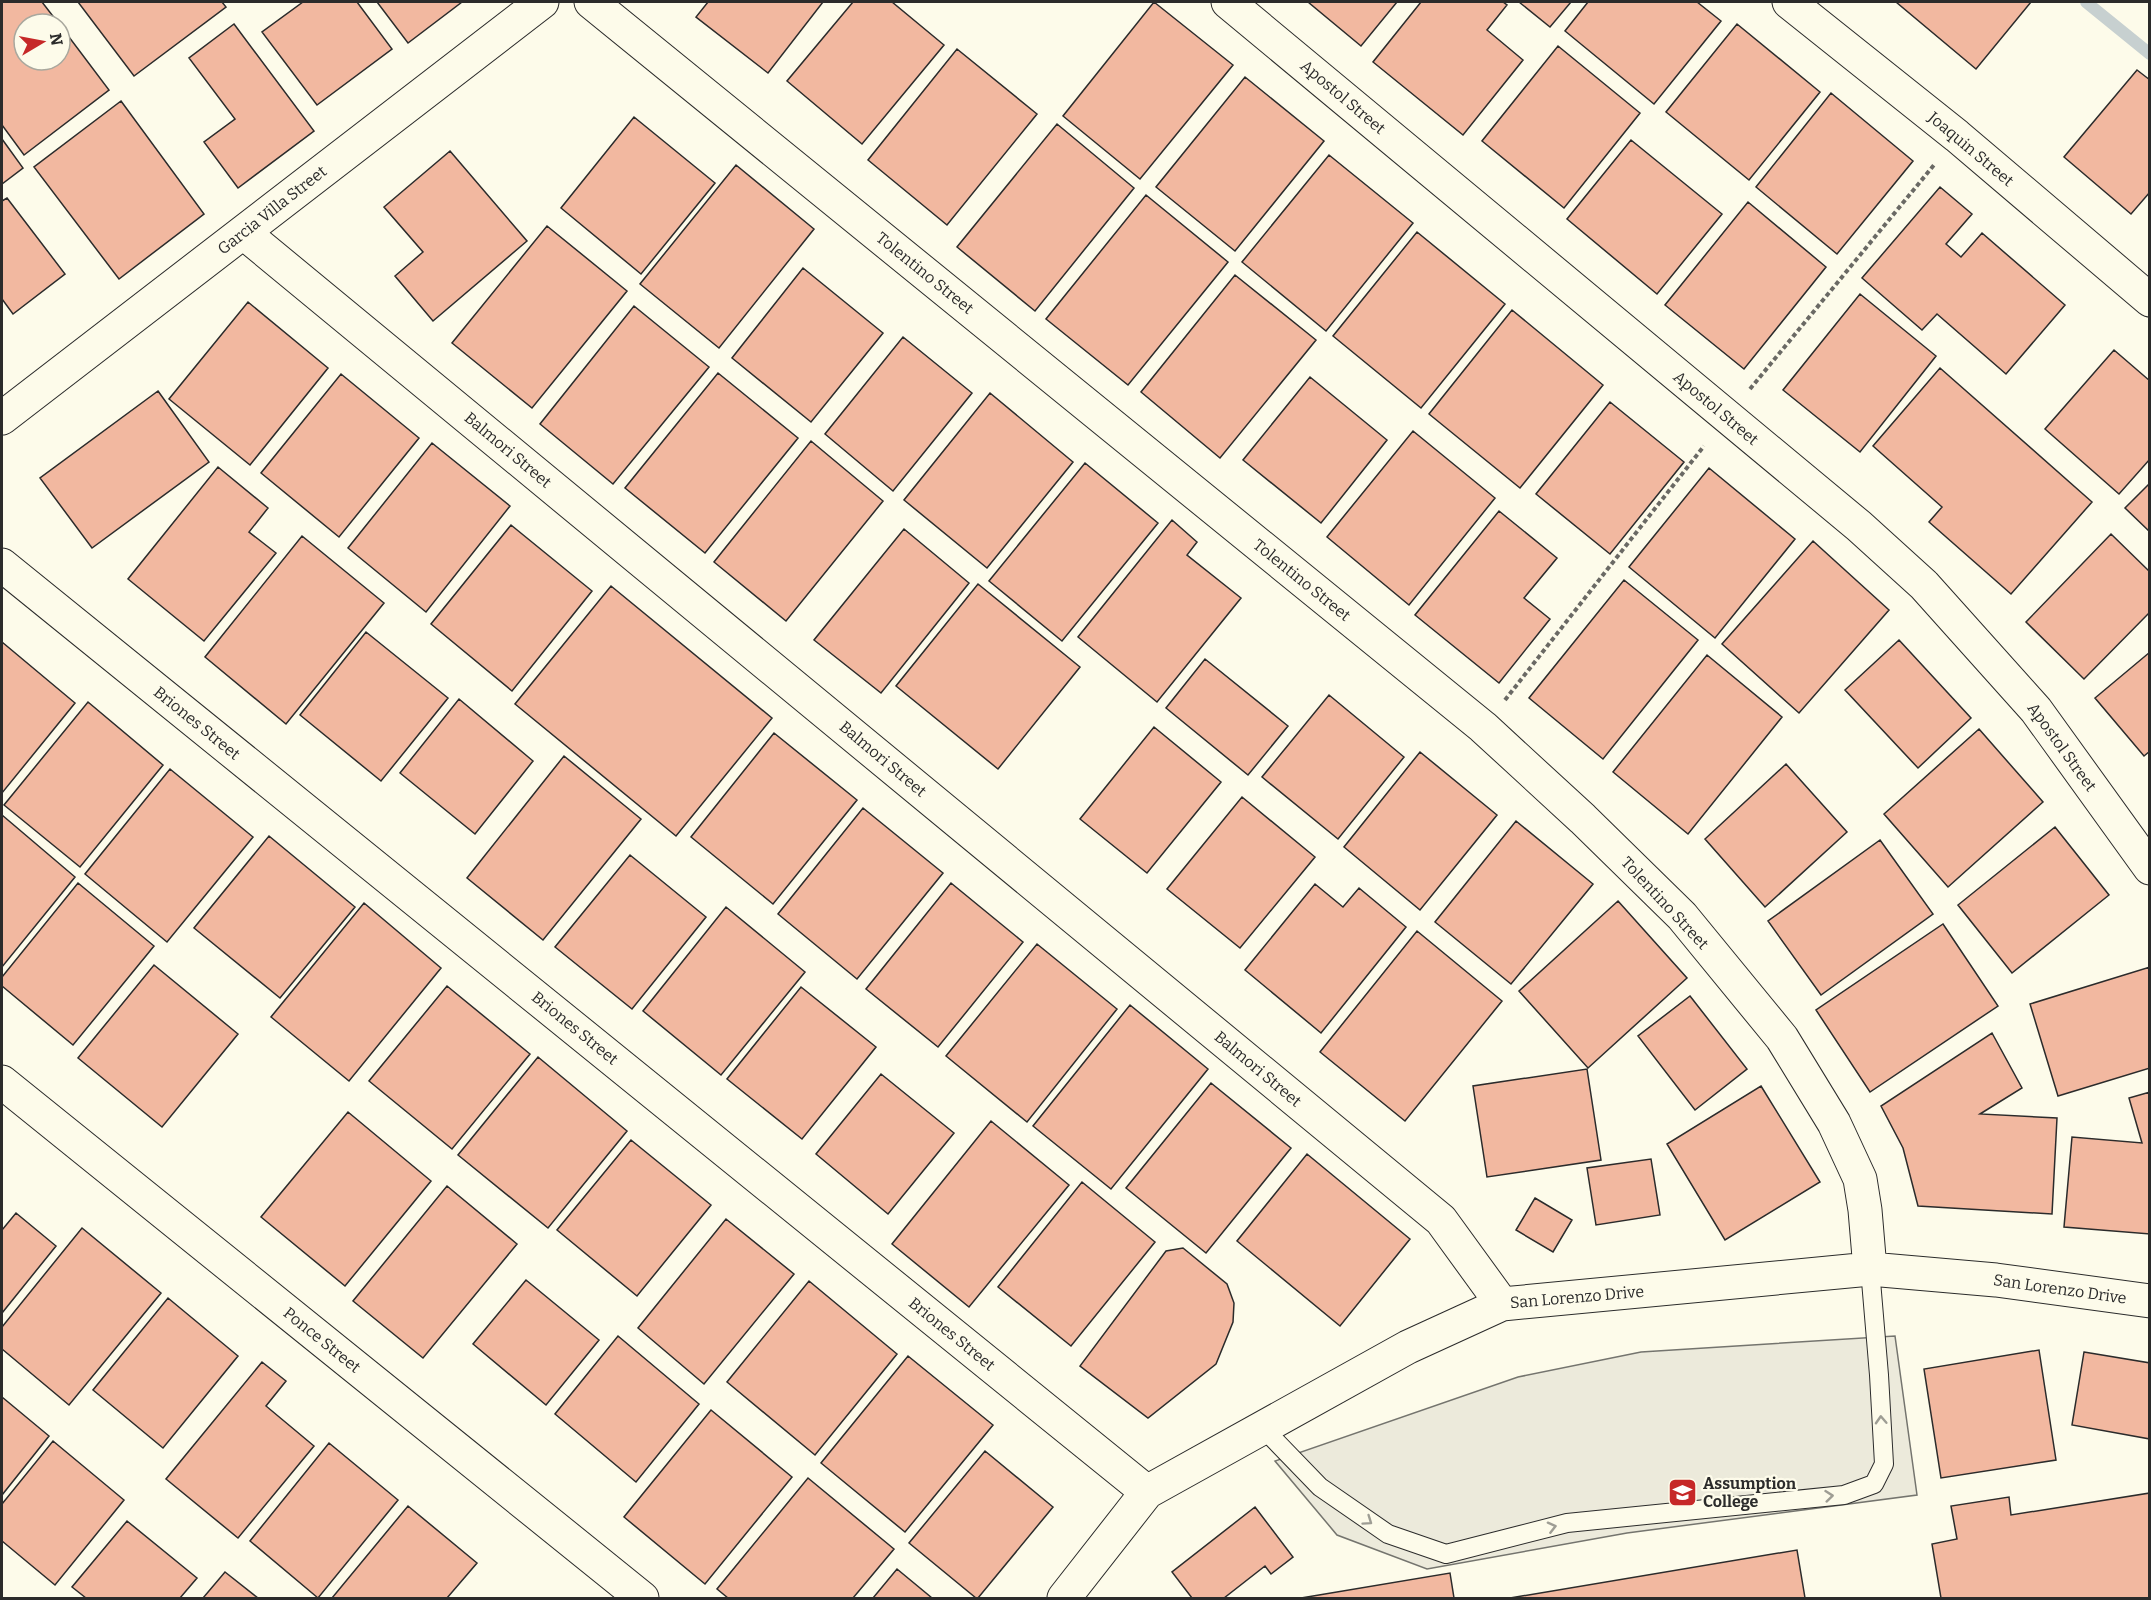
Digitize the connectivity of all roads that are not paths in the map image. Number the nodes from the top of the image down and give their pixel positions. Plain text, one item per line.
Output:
1 (542, 2) edge
2 (591, 2) edge
3 (1228, 2) edge
4 (1789, 2) edge
5 (244, 233) junction
6 (2150, 300) edge
7 (2, 418) edge
8 (2, 565) edge
9 (2150, 868) edge
10 (2, 1082) edge
11 (1870, 1269) junction
12 (2150, 1302) edge
13 (1502, 1304) junction
14 (1262, 1427) junction
15 (1148, 1491) junction
16 (642, 1599) edge
17 (1064, 1599) edge

1 - 5 street, Garcia Villa Street
2 - 11 street, Tolentino Street
3 - 9 street, Apostol Street
4 - 6 street, Joaquin Street
5 - 7 street, Garcia Villa Street
5 - 13 street, Balmori Street
8 - 15 street, Briones Street
10 - 16 street, Ponce Street
11 - 12 street, San Lorenzo Drive
11 - 13 street, San Lorenzo Drive
14 -> 11 lane
13 - 14 street, San Lorenzo Drive
14 - 15 street, San Lorenzo Drive
15 - 17 street, San Lorenzo Drive

